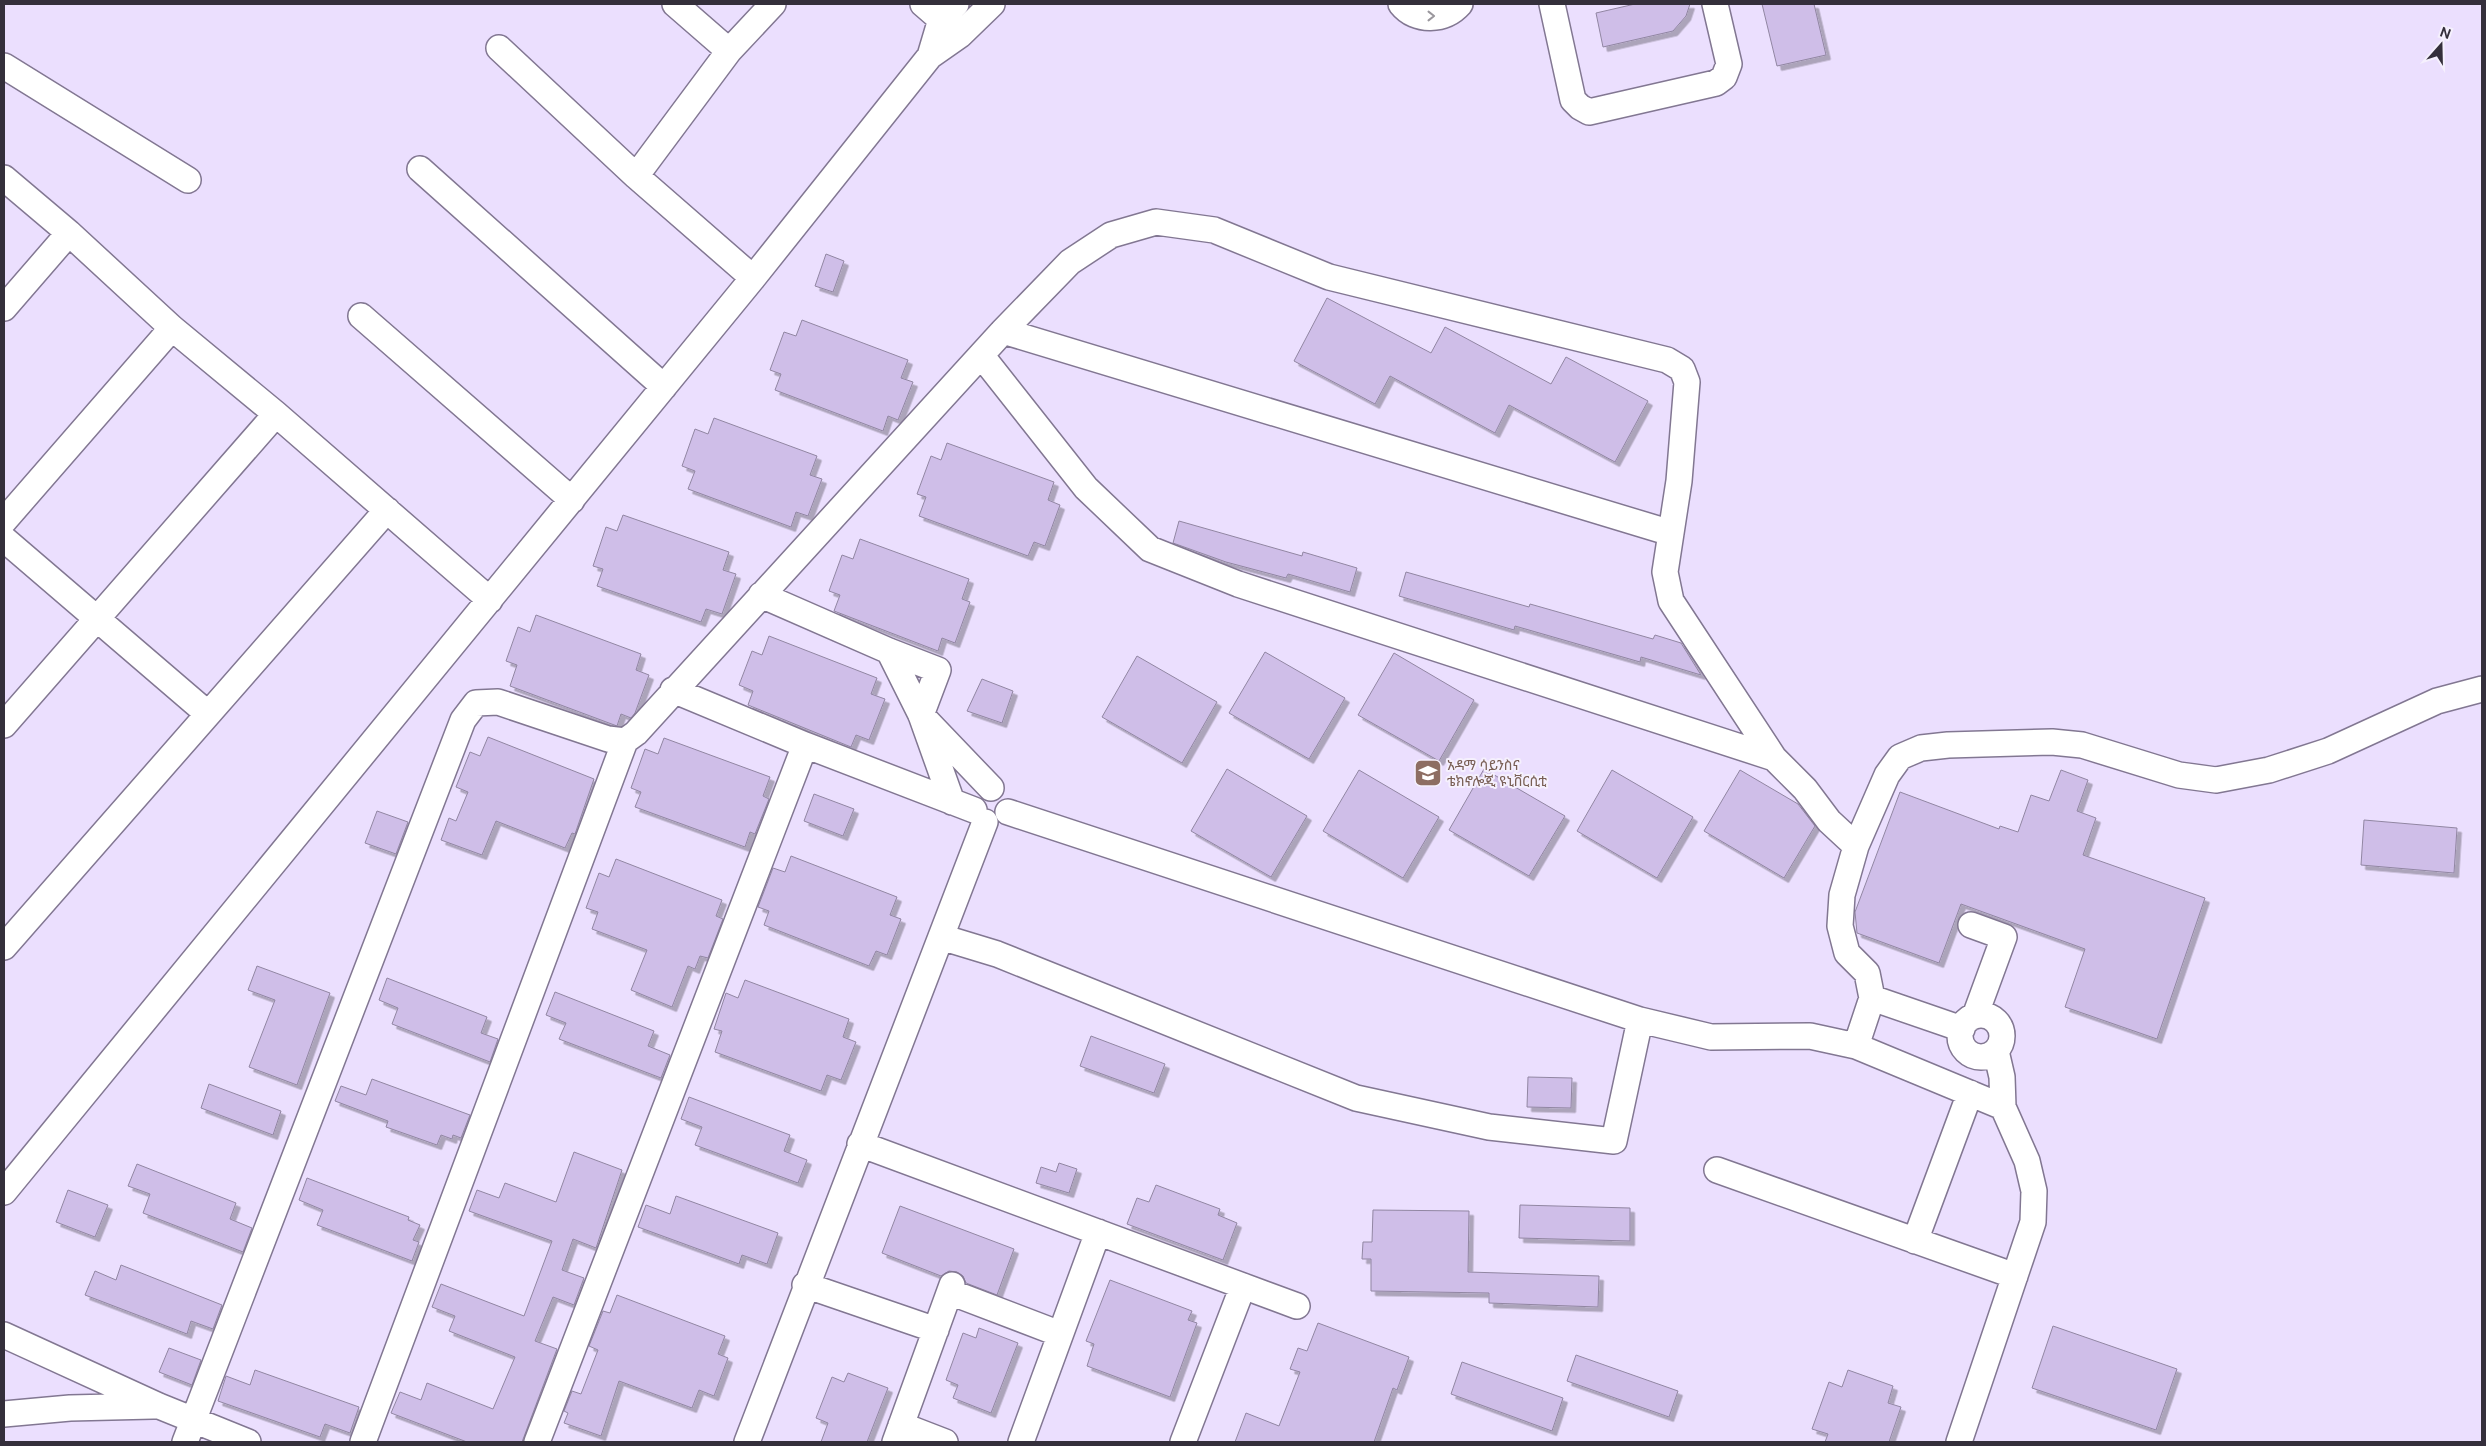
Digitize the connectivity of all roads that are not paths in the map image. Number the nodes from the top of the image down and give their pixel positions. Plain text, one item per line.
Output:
1 (675, 4) edge
2 (773, 4) edge
3 (1401, 4) edge
4 (1460, 4) edge
5 (1552, 4) edge
6 (1715, 4) edge
7 (940, 9) edge
8 (972, 15) edge
9 (498, 48) dead end
10 (729, 51) junction
11 (930, 56) junction
12 (4, 66) edge
13 (420, 169) dead end
14 (636, 176) junction
15 (4, 178) edge
16 (188, 180) dead end
17 (69, 234) junction
18 (753, 278) junction
19 (4, 308) edge
20 (361, 316) dead end
21 (172, 328) junction
22 (1003, 331) junction
23 (981, 355) junction
24 (664, 387) junction
25 (276, 414) junction
26 (572, 500) junction
27 (387, 510) junction
28 (4, 521) edge
29 (1671, 533) junction
30 (4, 539) edge
31 (761, 595) junction
32 (490, 600) junction
33 (97, 619) junction
34 (889, 651) junction
35 (2482, 689) edge
36 (674, 690) junction
37 (208, 714) junction
38 (921, 715) junction
39 (4, 725) edge
40 (625, 741) junction
41 (805, 745) junction
42 (1774, 758) junction
43 (991, 788) junction
44 (970, 811) junction
45 (1008, 812) junction
46 (1856, 846) junction
47 (1971, 925) dead end
48 (941, 937) junction
49 (4, 947) edge
50 (1872, 998) junction
51 (1640, 1020) junction
52 (1968, 1022) junction
53 (1856, 1046) junction
54 (1984, 1053) junction
55 (1965, 1091) junction
56 (2003, 1107) junction
57 (860, 1144) junction
58 (12, 1165) edge
59 (1717, 1170) dead end
60 (4, 1192) edge
61 (1098, 1232) junction
62 (1915, 1241) junction
63 (2015, 1276) junction
64 (805, 1285) junction
65 (1243, 1286) junction
66 (1296, 1306) dead end
67 (936, 1330) junction
68 (1060, 1334) junction
69 (4, 1335) edge
70 (159, 1406) junction
71 (4, 1414) edge
72 (188, 1431) edge
73 (898, 1434) edge
74 (248, 1442) edge
75 (363, 1442) edge
76 (537, 1442) edge
77 (747, 1442) edge
78 (945, 1442) edge
79 (1021, 1442) edge
80 (1183, 1442) edge
81 (1959, 1442) edge

1 - 10 street
2 - 10 street
3 -> 4 street
5 - 6 street
7 - 8 street
7 - 11 street
8 - 11 street
9 - 14 street
10 - 14 street
11 - 18 street
12 - 16 street
13 - 24 street
14 - 18 street
15 - 17 street
17 - 19 street
17 - 21 street
18 - 24 street
20 - 26 street
21 - 25 street
21 - 28 street
22 - 23 street
22 - 29 street
22 - 29 street
23 - 31 street
23 - 42 street
24 - 26 street
25 - 27 street
25 - 33 street
26 - 32 street
27 - 32 street
27 - 37 street
29 - 42 street
30 - 33 street
31 - 34 street
31 - 36 street
32 - 58 street
33 - 37 street
33 - 39 street
34 - 38 street
34 - 38 street
35 - 46 street
36 - 40 street
36 - 41 street
37 - 49 street
38 - 43 street
38 - 44 street
40 - 72 street
40 - 75 street
41 - 44 street
41 - 76 street
42 - 46 street
43 - 44 street
43 - 45 street
44 - 45 street
44 - 48 street
45 - 51 street
46 - 50 street
47 - 52 street
48 - 51 street
48 - 57 street
50 - 52 street
50 - 53 street
51 - 53 street
52 - 54 street
52 - 54 street
53 - 55 street
54 - 55 street
54 - 56 street
55 - 56 street
55 - 62 street
56 - 63 street
57 - 61 street
57 - 64 street
58 - 60 street
59 - 62 street
61 - 65 street
61 - 68 street
62 - 63 street
63 - 81 street
64 - 67 street
64 - 77 street
65 - 66 street
65 - 80 street
67 - 68 street
67 - 73 street
68 - 79 street
69 - 70 street
70 - 71 street
70 - 72 street
72 - 74 street
73 - 78 street

